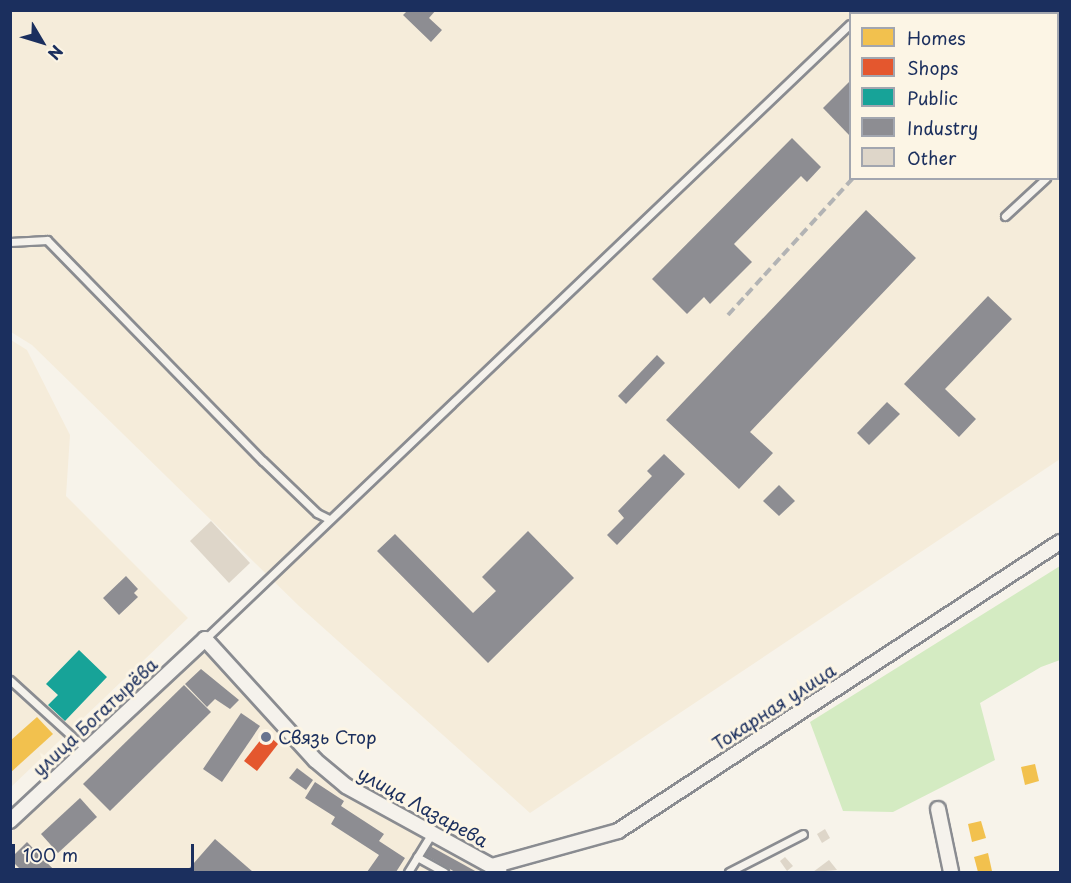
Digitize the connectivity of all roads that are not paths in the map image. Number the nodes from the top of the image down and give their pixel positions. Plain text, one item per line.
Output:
1 (849, 25) edge
2 (1044, 180) edge
3 (1005, 216) dead end
4 (10, 242) edge
5 (329, 519) junction
6 (1060, 542) edge
7 (205, 639) junction
8 (10, 680) edge
9 (87, 750) junction
10 (938, 809) dead end
11 (10, 822) edge
12 (432, 833) junction
13 (803, 834) dead end
14 (417, 857) junction
15 (498, 869) edge
16 (408, 873) edge
17 (444, 873) edge
18 (729, 873) edge
19 (951, 873) edge

1 - 5 lane
2 - 3 lane
4 - 5 lane
5 - 7 lane
6 - 15 street, Токарная улица
7 - 9 street, улица Богатырёва
7 - 12 street, улица Лазарева
8 - 9 lane
9 - 11 street, улица Богатырёва
10 - 19 street
12 - 14 lane
12 - 15 street, улица Лазарева
13 - 18 lane
14 - 16 lane
14 - 17 lane

